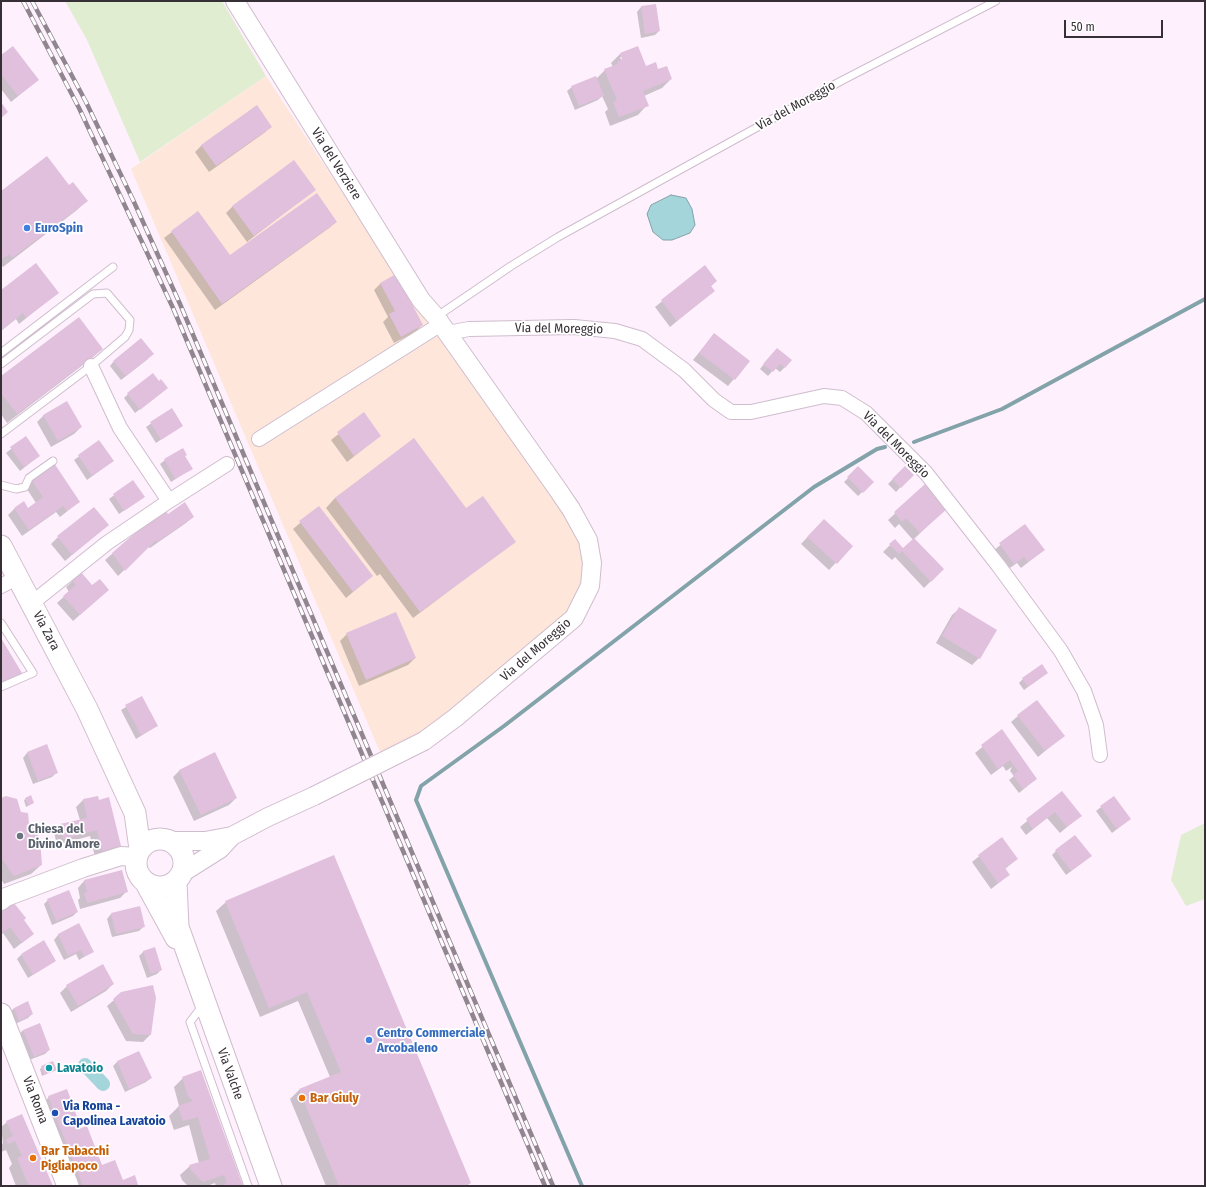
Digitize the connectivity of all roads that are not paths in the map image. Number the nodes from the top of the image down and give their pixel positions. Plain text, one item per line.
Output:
1 (235, 1) edge
2 (996, 1) edge
3 (113, 267) dead end
4 (441, 325) junction
5 (1, 353) edge
6 (1, 364) edge
7 (91, 366) junction
8 (1, 434) edge
9 (259, 439) dead end
10 (53, 461) dead end
11 (227, 464) dead end
12 (1, 485) edge
13 (169, 501) junction
14 (1, 546) edge
15 (9, 581) edge
16 (32, 603) junction
17 (1, 623) edge
18 (1, 688) edge
19 (1100, 755) dead end
20 (135, 813) junction
21 (232, 836) junction
22 (165, 840) junction
23 (138, 853) junction
24 (179, 878) junction
25 (147, 885) junction
26 (1, 902) edge
27 (189, 961) junction
28 (204, 1003) junction
29 (1, 1014) edge
30 (68, 1186) edge
31 (248, 1186) edge
32 (271, 1186) edge

1 - 4 street, Via del Verziere
2 - 4 lane, Via del Moreggio
3 - 5 lane
4 - 9 street, Via del Moreggio
4 - 19 street, Via del Moreggio
4 - 21 street, Via del Moreggio, bridge
6 - 7 lane
7 - 8 lane
7 - 13 street
10 - 12 lane
11 - 13 street, Via Zara
13 - 16 street, Via Zara
14 - 15 main road
15 - 16 main road
16 - 20 main road, Via Zara
17 - 18 lane
20 - 22 main road, Via Zara
20 - 23 main road, Via Zara
21 - 22 street, Via del Moreggio
21 - 24 street, Via del Moreggio
22 - 23 main road
22 - 24 main road
23 - 25 main road
23 - 26 street
24 - 25 main road
24 - 27 main road, Via Valche
25 - 27 main road, Via Valche
27 - 28 main road, Via Valche
28 - 31 lane
28 - 32 main road, Via Valche
29 - 30 main road, Via Roma

